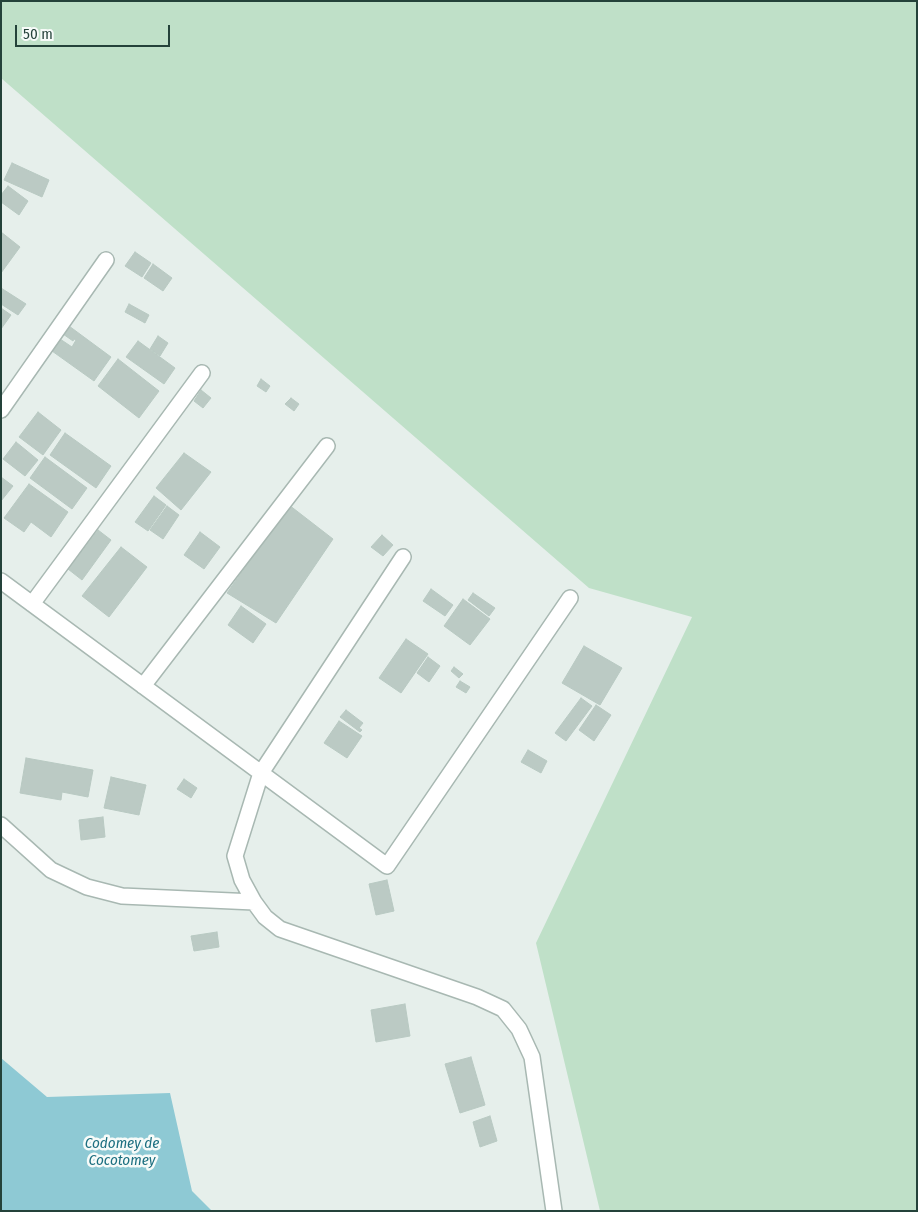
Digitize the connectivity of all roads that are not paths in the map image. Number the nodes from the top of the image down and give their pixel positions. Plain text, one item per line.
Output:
1 (106, 260) dead end
2 (202, 373) dead end
3 (1, 410) edge
4 (327, 446) dead end
5 (402, 557) dead end
6 (1, 581) edge
7 (570, 598) dead end
8 (32, 604) junction
9 (142, 686) junction
10 (261, 773) junction
11 (1, 825) edge
12 (254, 902) junction
13 (554, 1211) edge

1 - 3 street
2 - 8 street
4 - 9 street
5 - 10 street
6 - 8 street
7 - 10 street
8 - 9 street
9 - 10 street
10 - 12 street
11 - 12 street
12 - 13 street

